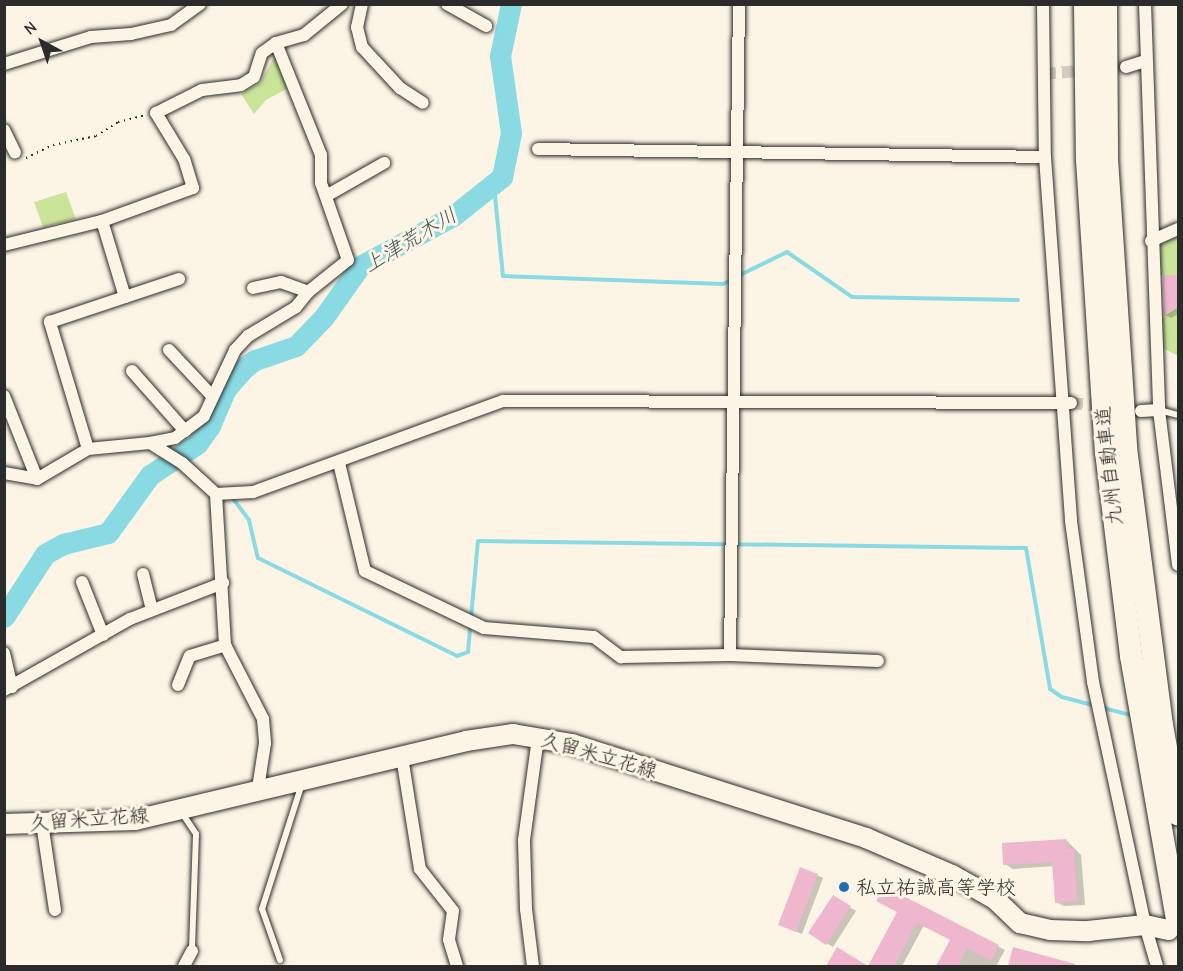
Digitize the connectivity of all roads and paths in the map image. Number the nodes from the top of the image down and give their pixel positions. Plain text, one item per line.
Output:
1 (200, 4) edge
2 (342, 4) edge
3 (362, 4) edge
4 (447, 4) edge
5 (739, 4) edge
6 (1043, 4) edge
7 (1085, 4) edge
8 (1106, 4) edge
9 (1145, 4) edge
10 (486, 26) dead end
11 (276, 43) junction
12 (1146, 61) junction
13 (4, 64) edge
14 (1126, 67) dead end
15 (423, 103) dead end
16 (156, 113) junction
17 (4, 130) edge
18 (538, 149) dead end
19 (735, 151) junction
20 (19, 156) joint
21 (1045, 158) junction
22 (384, 163) dead end
23 (326, 196) junction
24 (102, 221) junction
25 (1179, 229) edge
26 (1151, 241) junction
27 (4, 245) edge
28 (179, 279) dead end
29 (253, 288) dead end
30 (308, 291) junction
31 (125, 297) junction
32 (169, 350) dead end
33 (132, 371) dead end
34 (4, 396) edge
35 (212, 396) junction
36 (732, 399) junction
37 (1066, 402) junction
38 (1159, 410) junction
39 (1141, 411) dead end
40 (1179, 415) edge
41 (185, 430) junction
42 (150, 442) junction
43 (88, 449) junction
44 (339, 464) junction
45 (4, 473) edge
46 (37, 479) junction
47 (216, 494) junction
48 (1179, 565) edge
49 (143, 574) dead end
50 (82, 582) dead end
51 (223, 584) junction
52 (152, 610) junction
53 (102, 635) junction
54 (225, 645) junction
55 (4, 653) edge
56 (730, 655) junction
57 (878, 661) dead end
58 (178, 685) dead end
59 (8, 688) edge
60 (538, 738) junction
61 (402, 757) junction
62 (303, 781) junction
63 (258, 789) junction
64 (180, 810) junction
65 (1179, 815) edge
66 (42, 823) junction
67 (4, 824) edge
68 (55, 910) dead end
69 (1145, 925) junction
70 (1173, 927) edge
71 (192, 951) joint
72 (280, 960) dead end
73 (184, 966) edge
74 (457, 966) edge
75 (533, 966) edge
76 (1157, 966) edge

1 - 13 street
2 - 11 street
3 - 15 street
4 - 10 street
5 - 19 street
6 - 21 street
7 - 70 highway, 九州自動車道
8 - 65 highway, 九州自動車道
9 - 12 street
11 - 16 street
11 - 23 street
12 - 14 street
12 - 26 street
16 - 20 path
16 - 24 street
17 - 20 street
18 - 19 street
19 - 21 street
19 - 36 street
21 - 37 street
22 - 23 street
23 - 30 street
24 - 27 street
24 - 31 street
25 - 26 street
26 - 38 street
28 - 31 street
29 - 30 street
30 - 35 street
31 - 43 street
32 - 35 street
33 - 41 street
34 - 46 street
35 - 41 street
36 - 37 street
36 - 44 street
36 - 56 street
37 - 69 street
38 - 39 street
38 - 40 lane
38 - 48 street
41 - 42 street
42 - 43 street
42 - 47 street
43 - 46 street
44 - 47 street
44 - 56 street
45 - 46 street
47 - 51 street
49 - 52 street
50 - 53 street
51 - 52 street
51 - 54 street
52 - 53 street
53 - 59 street
54 - 58 street
54 - 63 street
55 - 59 street
56 - 57 street
60 - 61 main road, 久留米立花線
60 - 69 main road, 久留米立花線
60 - 75 street
61 - 62 main road, 久留米立花線
61 - 74 street
62 - 63 main road, 久留米立花線
62 - 72 lane
63 - 64 main road, 久留米立花線
64 - 66 main road, 久留米立花線
64 - 71 lane
66 - 67 main road, 久留米立花線
66 - 68 street
69 - 70 main road, 久留米立花線
69 - 76 street
71 - 73 street

